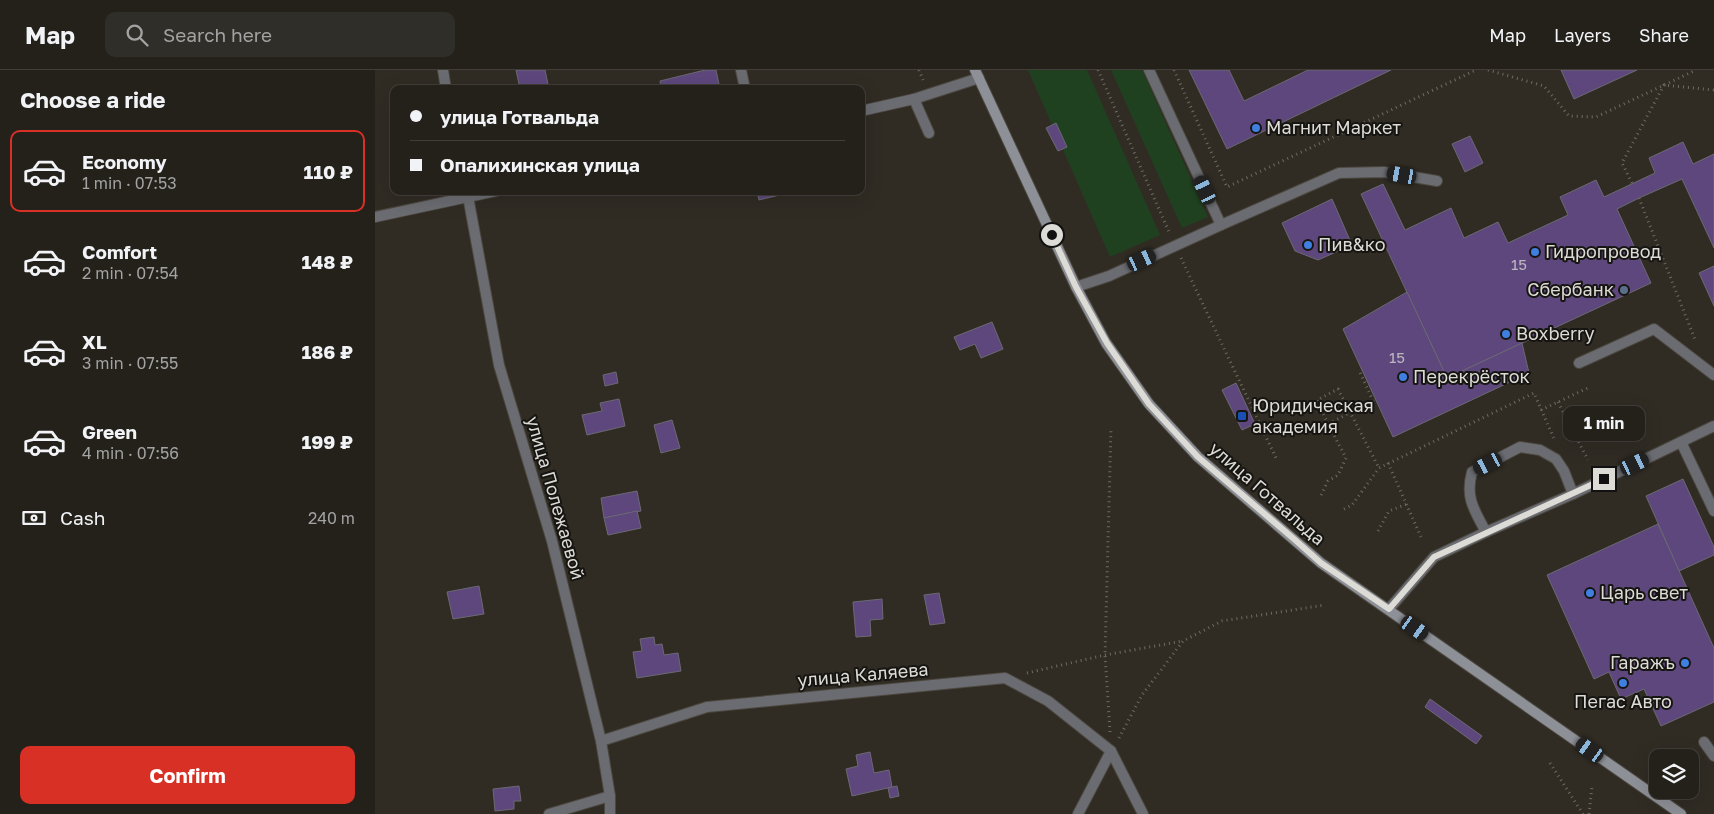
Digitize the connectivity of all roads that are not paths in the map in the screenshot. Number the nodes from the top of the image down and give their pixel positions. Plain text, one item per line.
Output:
1 (443, 70) edge
2 (741, 70) edge
3 (1149, 70) edge
4 (977, 74) edge
5 (445, 85) edge
6 (744, 85) edge
7 (914, 99) junction
8 (865, 111) edge
9 (929, 133) dead end
10 (1437, 181) dead end
11 (463, 195) edge
12 (467, 195) edge
13 (375, 216) edge
14 (1221, 225) junction
15 (1076, 287) junction
16 (1579, 363) dead end
17 (1714, 376) edge
18 (1714, 426) edge
19 (1681, 442) junction
20 (1573, 494) junction
21 (1714, 511) edge
22 (1486, 532) junction
23 (1389, 609) junction
24 (601, 741) junction
25 (1703, 742) dead end
26 (1111, 751) junction
27 (1714, 756) edge
28 (610, 796) junction
29 (549, 814) edge
30 (610, 814) edge
31 (1078, 814) edge
32 (1143, 814) edge
33 (1681, 814) edge

1 - 5 street
2 - 6 street
3 - 14 street
4 - 7 street
4 - 15 main road, улица Готвальда
7 - 8 street
7 - 9 street
10 - 14 street
11 - 13 street
12 - 24 street, улица Полежаевой
14 - 15 street
15 - 23 main road, улица Готвальда
16 - 17 street
18 - 19 street
19 - 20 street
19 - 21 street
20 - 22 street
20 - 22 street
22 - 23 street
23 - 33 main road, улица Готвальда
24 - 26 street, улица Каляева
24 - 28 street, улица Полежаевой
25 - 27 street
26 - 31 street
26 - 32 street
28 - 29 street
28 - 30 street, улица Полежаевой

